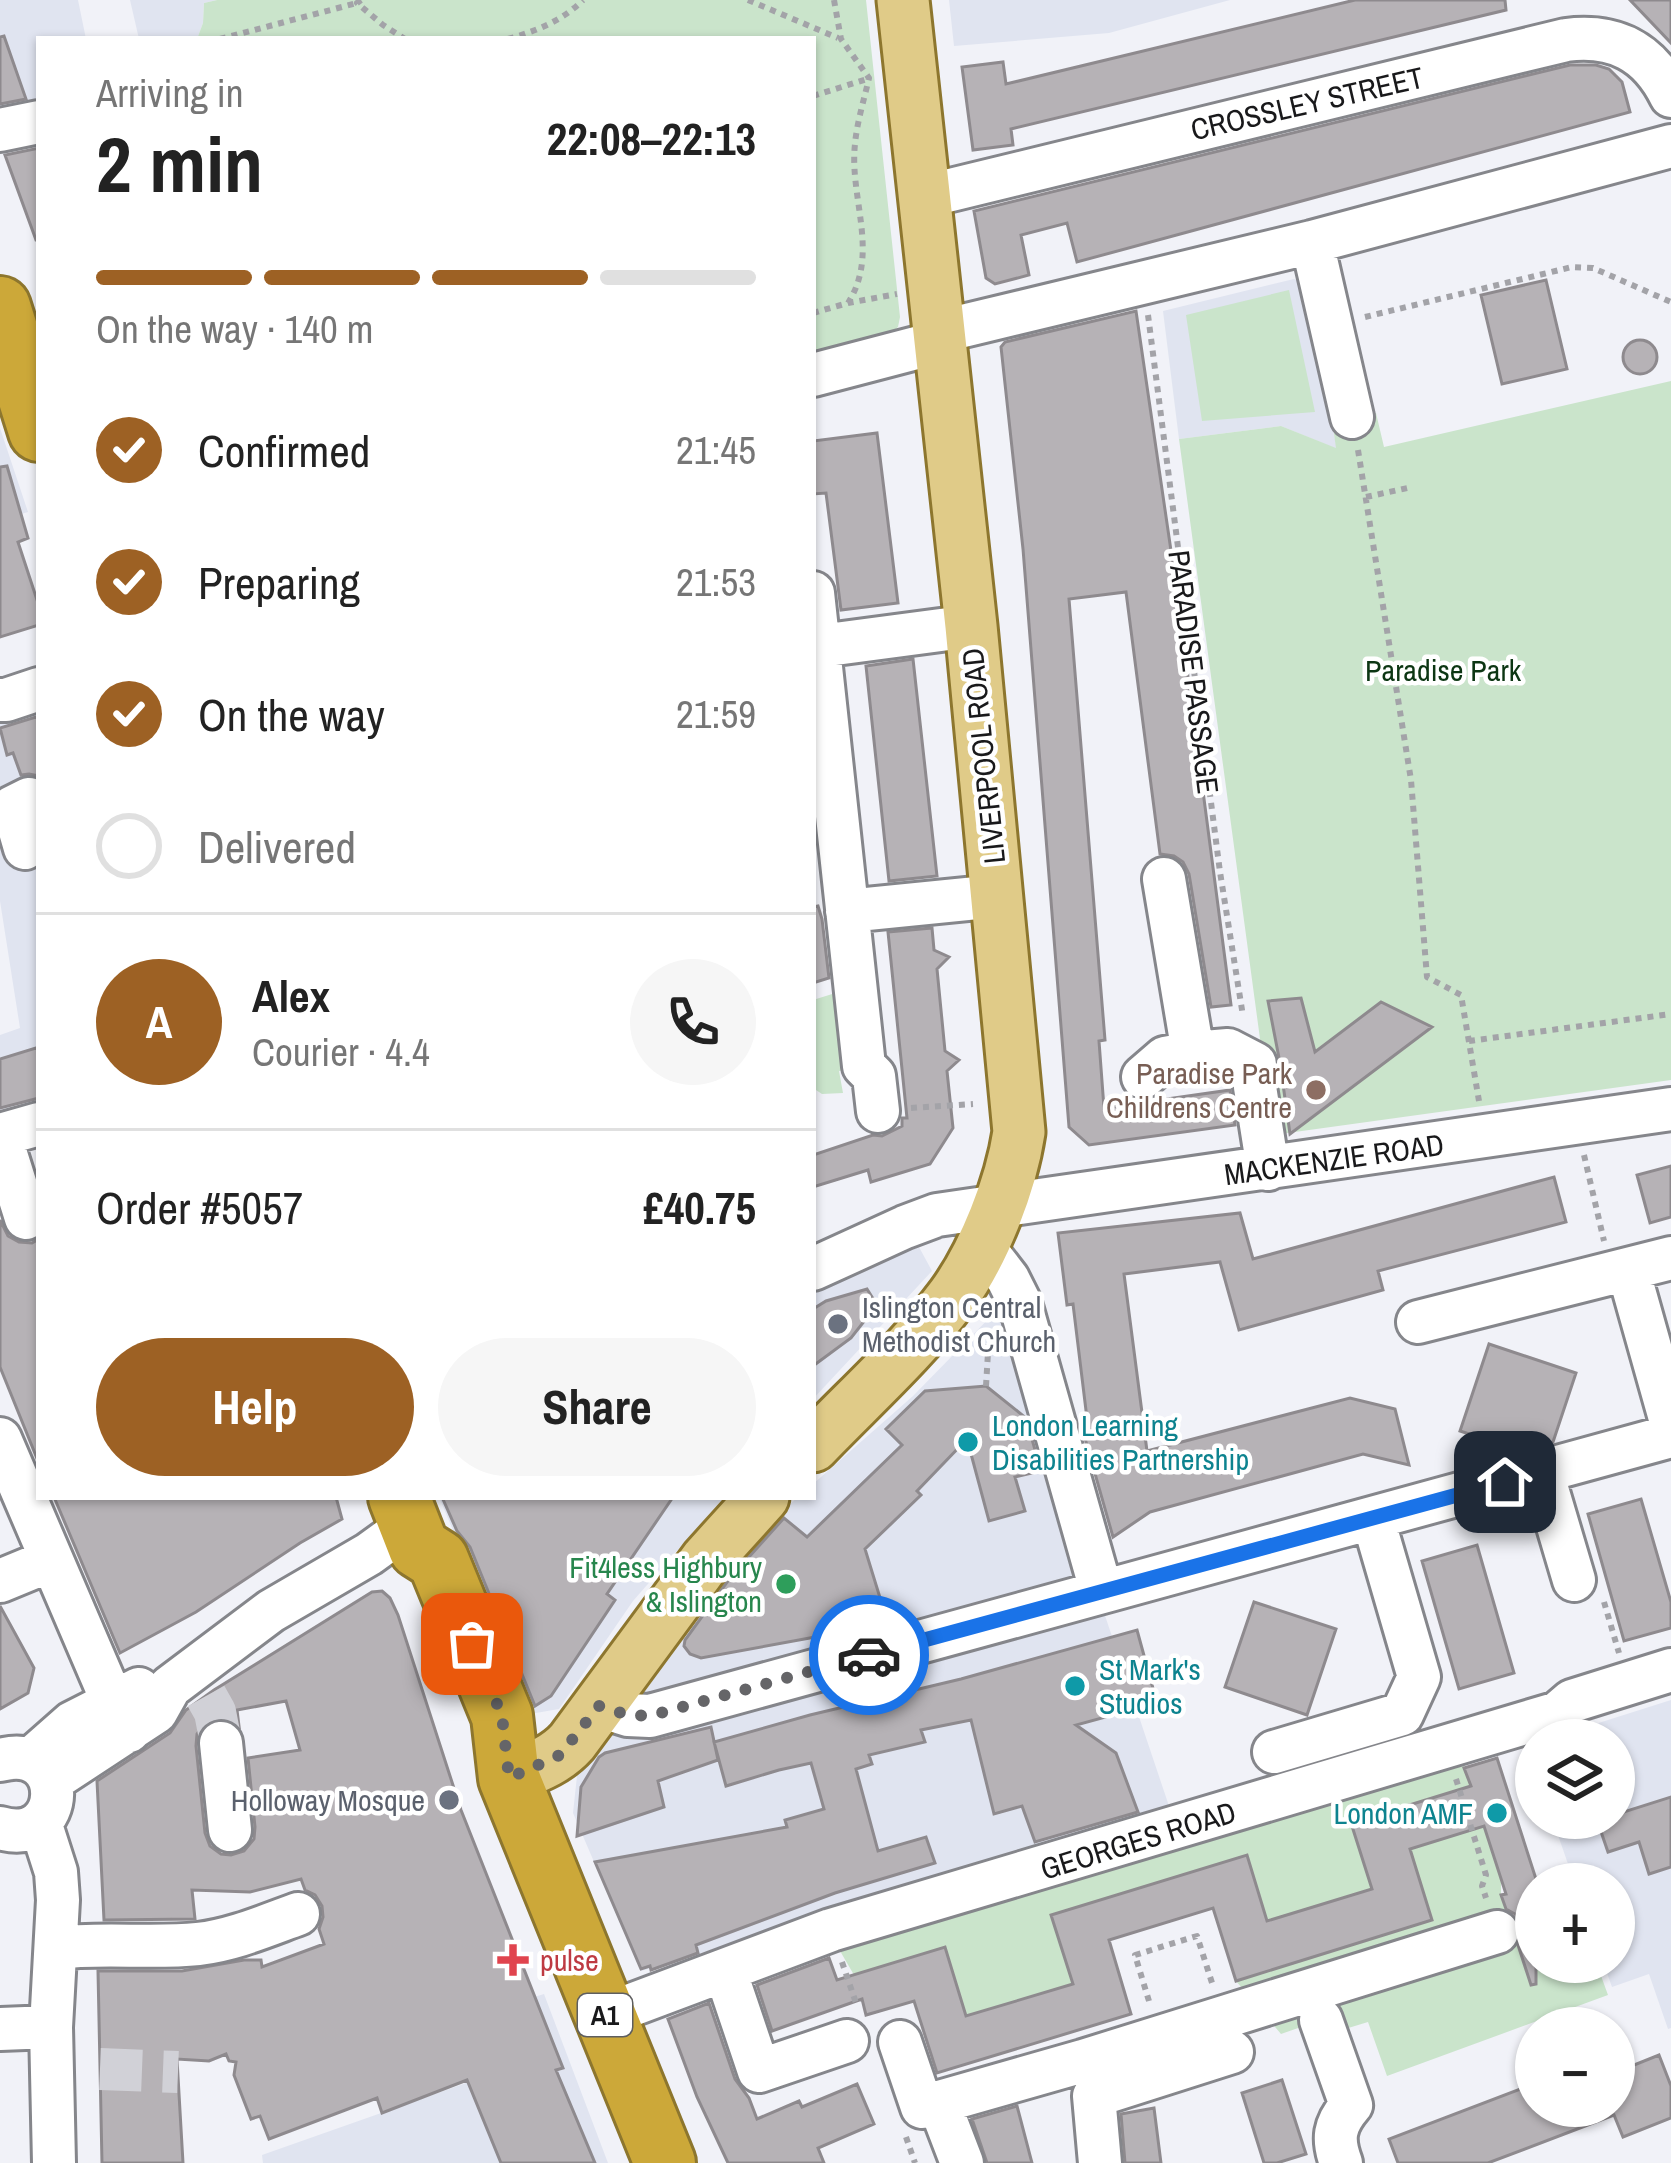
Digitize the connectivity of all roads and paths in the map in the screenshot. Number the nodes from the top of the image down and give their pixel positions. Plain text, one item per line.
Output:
1 (583, 0) edge
2 (748, 0) edge
3 (834, 0) edge
4 (903, 0) edge
5 (359, 2) edge
6 (231, 36) edge
7 (400, 36) edge
8 (518, 36) edge
9 (841, 39) junction
10 (889, 75) junction
11 (816, 95) edge
12 (1671, 96) edge
13 (36, 123) edge
14 (0, 130) edge
15 (1671, 146) edge
16 (922, 197) junction
17 (1312, 242) junction
18 (1143, 282) junction
19 (848, 302) junction
20 (1671, 302) edge
21 (0, 307) edge
22 (816, 312) edge
23 (936, 321) junction
24 (1348, 321) junction
25 (816, 374) edge
26 (1352, 417) joint
27 (36, 421) edge
28 (1412, 487) dead end
29 (1366, 496) junction
30 (816, 615) edge
31 (971, 626) junction
32 (820, 646) junction
33 (36, 690) edge
34 (0, 700) edge
35 (29, 800) dead end
36 (25, 848) dead end
37 (1164, 879) dead end
38 (997, 896) junction
39 (848, 911) junction
40 (1671, 1014) edge
41 (1244, 1023) dead end
42 (1469, 1041) junction
43 (1193, 1053) junction
44 (1144, 1077) dead end
45 (973, 1104) dead end
46 (1671, 1109) edge
47 (878, 1111) joint
48 (36, 1125) edge
49 (0, 1135) edge
50 (1485, 1137) junction
51 (1583, 1148) dead end
52 (1268, 1169) junction
53 (26, 1218) dead end
54 (989, 1226) junction
55 (1671, 1258) edge
56 (816, 1268) edge
57 (1620, 1272) junction
58 (987, 1318) dead end
59 (1418, 1322) dead end
60 (986, 1387) dead end
61 (1671, 1422) edge
62 (1671, 1436) edge
63 (0, 1439) edge
64 (816, 1443) edge
65 (1542, 1472) junction
66 (760, 1500) edge
67 (1362, 1522) junction
68 (409, 1523) edge
69 (51, 1560) junction
70 (1574, 1580) joint
71 (0, 1581) edge
72 (1101, 1591) junction
73 (1623, 1666) dead end
74 (1671, 1670) edge
75 (599, 1706) junction
76 (122, 1716) junction
77 (221, 1742) tunnel mouth
78 (1446, 1747) junction
79 (1274, 1752) dead end
80 (509, 1778) junction
81 (24, 1790) edge
82 (230, 1830) dead end
83 (298, 1914) dead end
84 (1497, 1932) joint
85 (56, 1948) junction
86 (725, 1970) junction
87 (604, 2014) junction
88 (1321, 2020) dead end
89 (51, 2027) junction
90 (0, 2029) edge
91 (1228, 2035) junction
92 (1160, 2037) junction
93 (847, 2042) dead end
94 (900, 2042) dead end
95 (1089, 2079) junction
96 (939, 2103) junction
97 (54, 2163) edge
98 (665, 2163) edge
99 (962, 2163) edge
100 (1100, 2163) edge
101 (1341, 2163) edge

1 - 8 path
2 - 9 path
3 - 9 path
4 - 10 main road, LIVERPOOL ROAD
5 - 6 path
5 - 7 path
9 - 10 path
10 - 11 path
10 - 16 main road, LIVERPOOL ROAD
10 - 19 path
12 - 16 street, CROSSLEY STREET
13 - 14 street
15 - 17 street
16 - 23 main road, LIVERPOOL ROAD
17 - 18 street
17 - 24 street
18 - 23 street
18 - 41 path, PARADISE PASSAGE
19 - 22 path
19 - 23 path
20 - 24 path
21 - 27 highway
23 - 25 street
23 - 31 main road, LIVERPOOL ROAD
24 - 26 street
26 - 29 path
28 - 29 path
29 - 42 path
30 - 32 street
31 - 32 street
31 - 38 main road, LIVERPOOL ROAD
32 - 39 street
33 - 34 street
35 - 36 street
37 - 43 street
38 - 39 street
38 - 54 main road, LIVERPOOL ROAD
39 - 47 street
40 - 42 path
42 - 50 path
43 - 44 street
43 - 52 street
45 - 47 path
46 - 50 street, MACKENZIE ROAD
48 - 49 street
49 - 53 street
50 - 52 street, MACKENZIE ROAD
51 - 57 path
52 - 54 street, MACKENZIE ROAD
54 - 56 street, MACKENZIE ROAD
54 - 64 main road, LIVERPOOL ROAD
54 - 72 street
55 - 57 street
57 - 59 street
57 - 61 street
58 - 60 path
62 - 65 street
63 - 69 street
65 - 67 street
65 - 70 street
66 - 75 main road
67 - 72 street
67 - 79 street
68 - 76 street
68 - 80 highway, A1
69 - 71 street
69 - 76 street
70 - 73 path
72 - 75 street
74 - 78 street, GEORGES ROAD
75 - 80 main road
76 - 81 street
77 - 82 street
78 - 84 path
78 - 86 street, GEORGES ROAD
80 - 87 highway, A1
81 - 85 street
83 - 85 street
84 - 91 street
85 - 89 street
86 - 87 street, GEORGES ROAD
86 - 93 street
87 - 98 highway, A1
88 - 101 street
89 - 90 street
89 - 97 street
91 - 92 street
91 - 92 path
91 - 95 street
92 - 95 street
94 - 96 street
95 - 96 street
95 - 100 street
96 - 99 street

